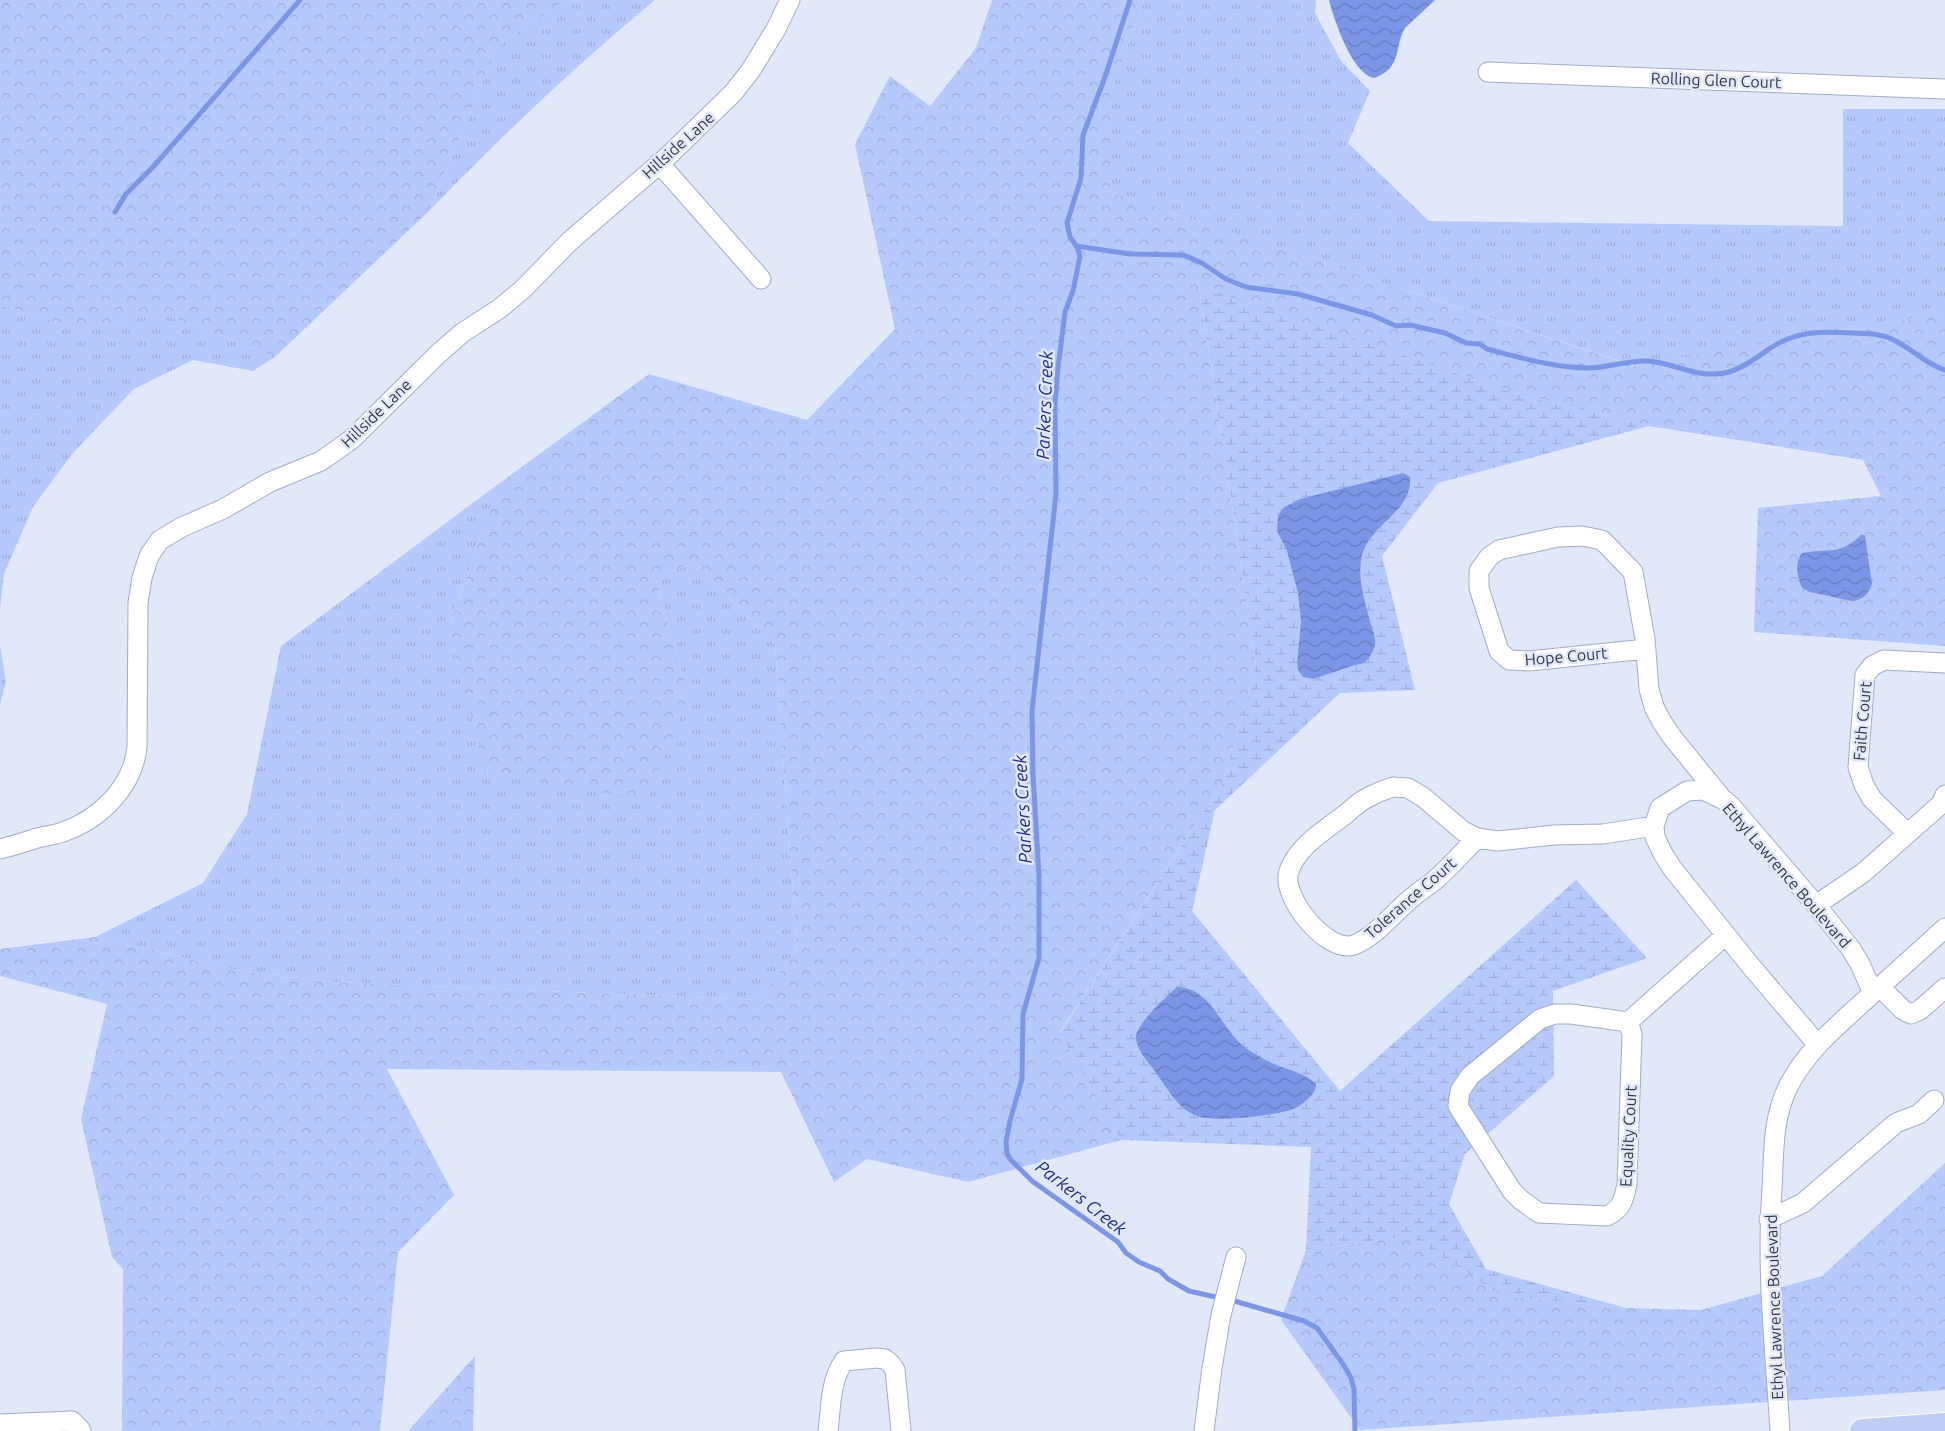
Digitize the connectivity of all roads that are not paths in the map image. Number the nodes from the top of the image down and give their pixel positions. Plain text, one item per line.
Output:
1 (790, 0) edge
2 (1488, 72) dead end
3 (1945, 89) edge
4 (659, 163) junction
5 (761, 279) dead end
6 (1646, 649) junction
7 (1945, 663) edge
8 (1945, 794) edge
9 (1724, 800) junction
10 (1654, 826) junction
11 (1907, 833) junction
12 (1477, 838) junction
13 (0, 849) edge
14 (1816, 905) junction
15 (1945, 928) edge
16 (1726, 935) junction
17 (1945, 988) edge
18 (1877, 991) junction
19 (1628, 1022) junction
20 (1818, 1045) junction
21 (1934, 1100) dead end
22 (1769, 1219) junction
23 (1236, 1257) dead end
24 (0, 1424) edge
25 (1945, 1425) edge
26 (81, 1431) edge
27 (828, 1431) edge
28 (901, 1431) edge
29 (1204, 1431) edge
30 (1780, 1431) edge
31 (1862, 1431) edge

1 - 4 street, Hillside Lane
2 - 3 street, Rolling Glen Court
4 - 5 street
4 - 13 street, Hillside Lane
6 - 6 street, Hope Court
6 - 9 street, Hope Court
7 - 11 street, Faith Court
8 - 11 street
9 - 10 street, Ethyl Lawrence Boulevard
9 - 14 street, Ethyl Lawrence Boulevard
10 - 12 street, Tolerance Court
10 - 16 street
11 - 14 street
12 - 12 street, Tolerance Court
14 - 18 street, Ethyl Lawrence Boulevard
15 - 18 street
16 - 19 street
16 - 20 street
17 - 18 street
18 - 20 street, Ethyl Lawrence Boulevard
19 - 19 street, Equality Court
20 - 22 street, Ethyl Lawrence Boulevard
21 - 22 street
22 - 30 street, Ethyl Lawrence Boulevard
23 - 29 street
24 - 26 street
25 - 31 main road
27 - 28 street

